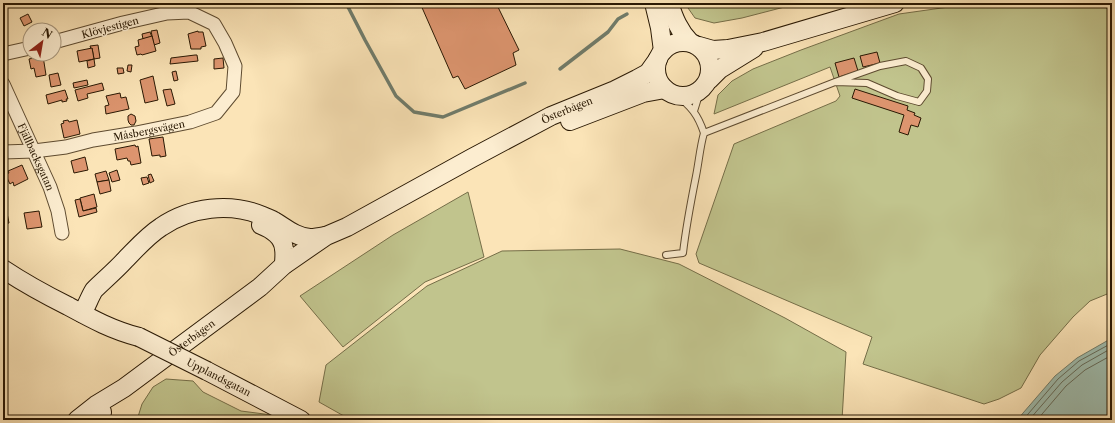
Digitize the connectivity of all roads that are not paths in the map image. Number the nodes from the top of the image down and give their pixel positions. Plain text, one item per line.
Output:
1 (654, 3) edge
2 (669, 3) edge
3 (895, 3) edge
4 (62, 40) edge
5 (763, 42) junction
6 (225, 43) joint
7 (694, 44) junction
8 (22, 50) edge
9 (3, 54) edge
10 (660, 55) junction
11 (836, 82) junction
12 (706, 83) junction
13 (3, 84) edge
14 (671, 92) junction
15 (694, 111) junction
16 (704, 133) junction
17 (34, 150) junction
18 (3, 152) edge
19 (472, 158) junction
20 (347, 228) junction
21 (62, 233) dead end
22 (326, 236) junction
23 (666, 255) dead end
24 (284, 265) junction
25 (260, 288) junction
26 (84, 310) junction
27 (124, 388) junction
28 (98, 417) edge
29 (300, 419) edge
30 (77, 420) edge

1 - 10 main road
2 - 7 main road
3 - 5 main road
4 - 6 street, Klövjestigen
5 - 7 main road
5 - 12 main road
6 - 17 street, Måsbergsvägen
7 - 10 main road
7 - 12 main road
8 - 9 street
10 - 14 main road
10 - 19 main road, Österbågen
11 - 11 lane
11 - 16 lane
12 - 14 main road
12 - 15 lane
13 - 17 street, Fjällbacksgatan
14 - 15 lane
14 - 19 main road, Österbågen
15 - 16 lane
16 - 23 lane
17 - 18 street, Måsbergsvägen
17 - 21 street, Fjällbacksgatan
19 - 20 main road, Österbågen
20 - 22 main road, Österbågen
20 - 25 main road, Österbågen
22 - 24 main road, Österbågen
22 - 26 main road
24 - 25 main road, Österbågen
24 - 26 main road
25 - 27 main road, Österbågen
26 - 29 main road, Upplandsgatan, bridge
27 - 28 main road, Österbågen
27 - 30 main road, Österbågen

